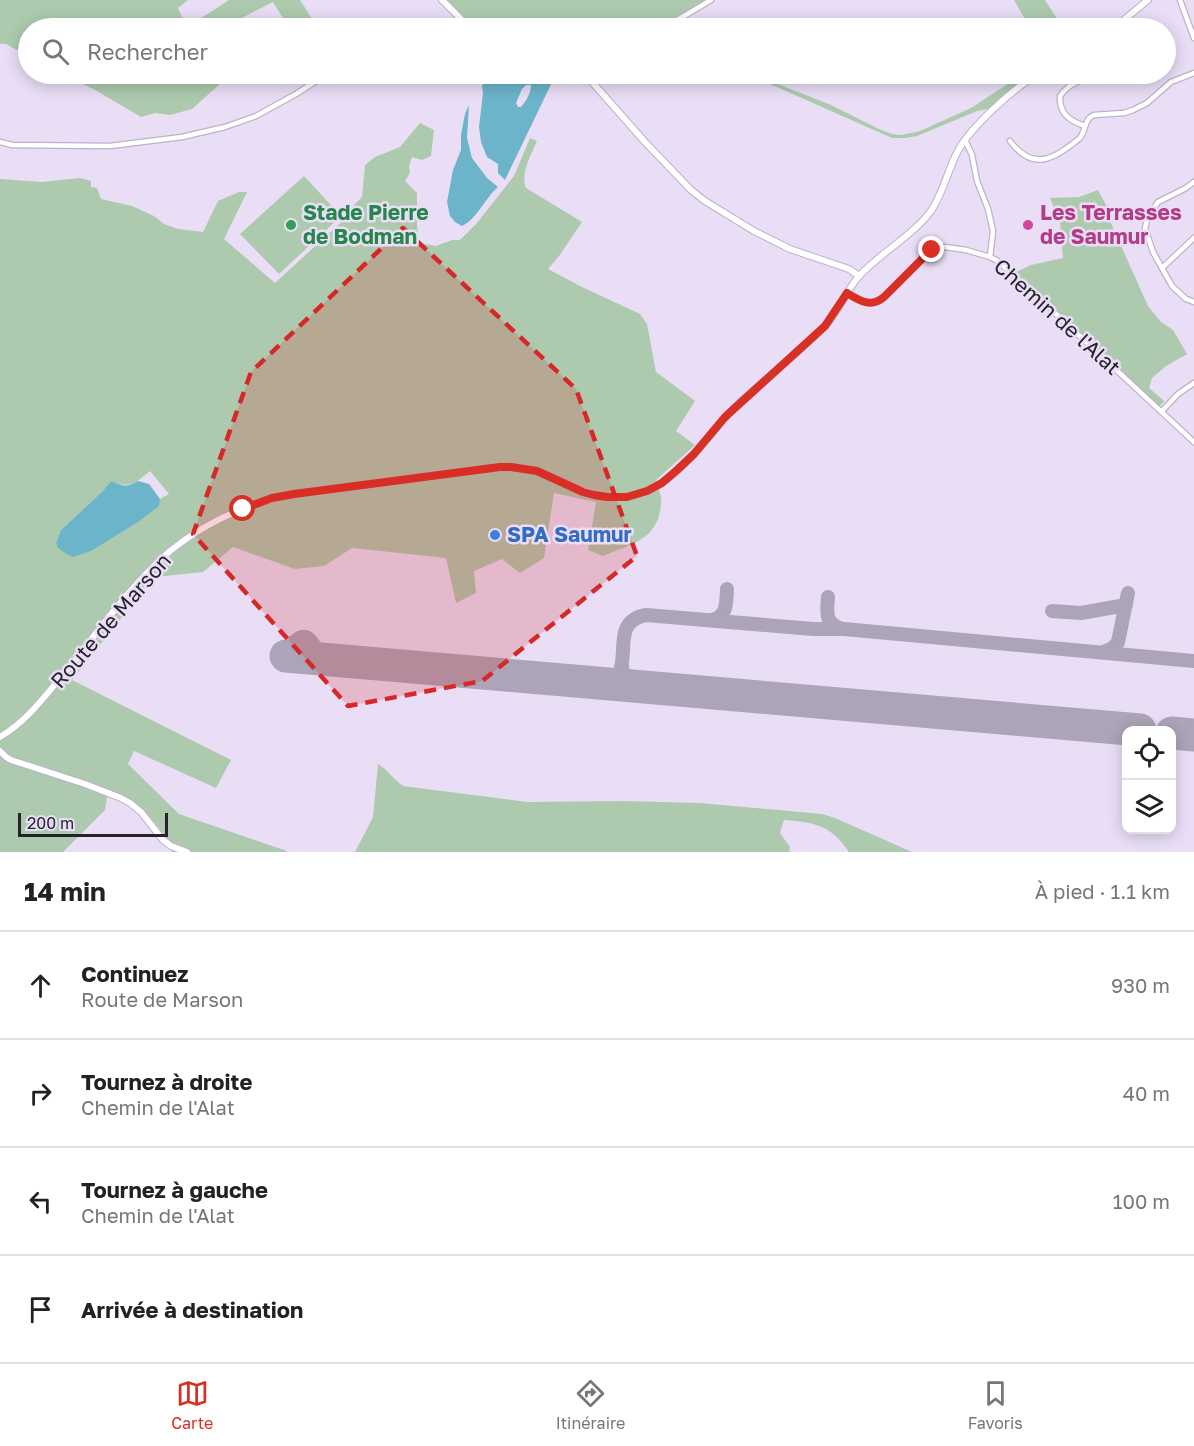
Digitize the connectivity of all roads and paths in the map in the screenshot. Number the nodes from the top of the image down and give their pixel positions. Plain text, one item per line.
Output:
1 (442, 0) edge
2 (711, 0) edge
3 (1148, 0) edge
4 (1180, 0) edge
5 (460, 18) edge
6 (681, 18) edge
7 (1126, 18) edge
8 (1194, 38) edge
9 (1194, 73) edge
10 (1176, 80) edge
11 (312, 84) edge
12 (594, 84) edge
13 (1026, 84) edge
14 (1073, 84) edge
15 (1169, 84) edge
16 (1085, 126) junction
17 (965, 140) junction
18 (1010, 141) dead end
19 (0, 142) edge
20 (1194, 182) edge
21 (1194, 238) edge
22 (990, 257) junction
23 (1162, 268) junction
24 (859, 276) junction
25 (847, 293) junction
26 (1194, 302) edge
27 (1194, 383) edge
28 (1162, 411) junction
29 (1194, 442) edge
30 (0, 737) edge
31 (0, 751) edge
32 (187, 852) edge

1 - 5 street
2 - 6 street
3 - 7 street
4 - 8 street
9 - 10 street
11 - 19 street
12 - 24 street
13 - 17 street, Route de Marson
14 - 16 street
15 - 16 street
16 - 18 street
17 - 22 street
17 - 24 street, Route de Marson
20 - 23 street
21 - 23 street
22 - 25 street, Chemin de l'Alat
22 - 28 street, Chemin de l'Alat
23 - 26 street
24 - 25 street, Route de Marson
25 - 30 street, Route de Marson
27 - 28 street
28 - 29 street, Chemin de l'Alat
31 - 32 street

